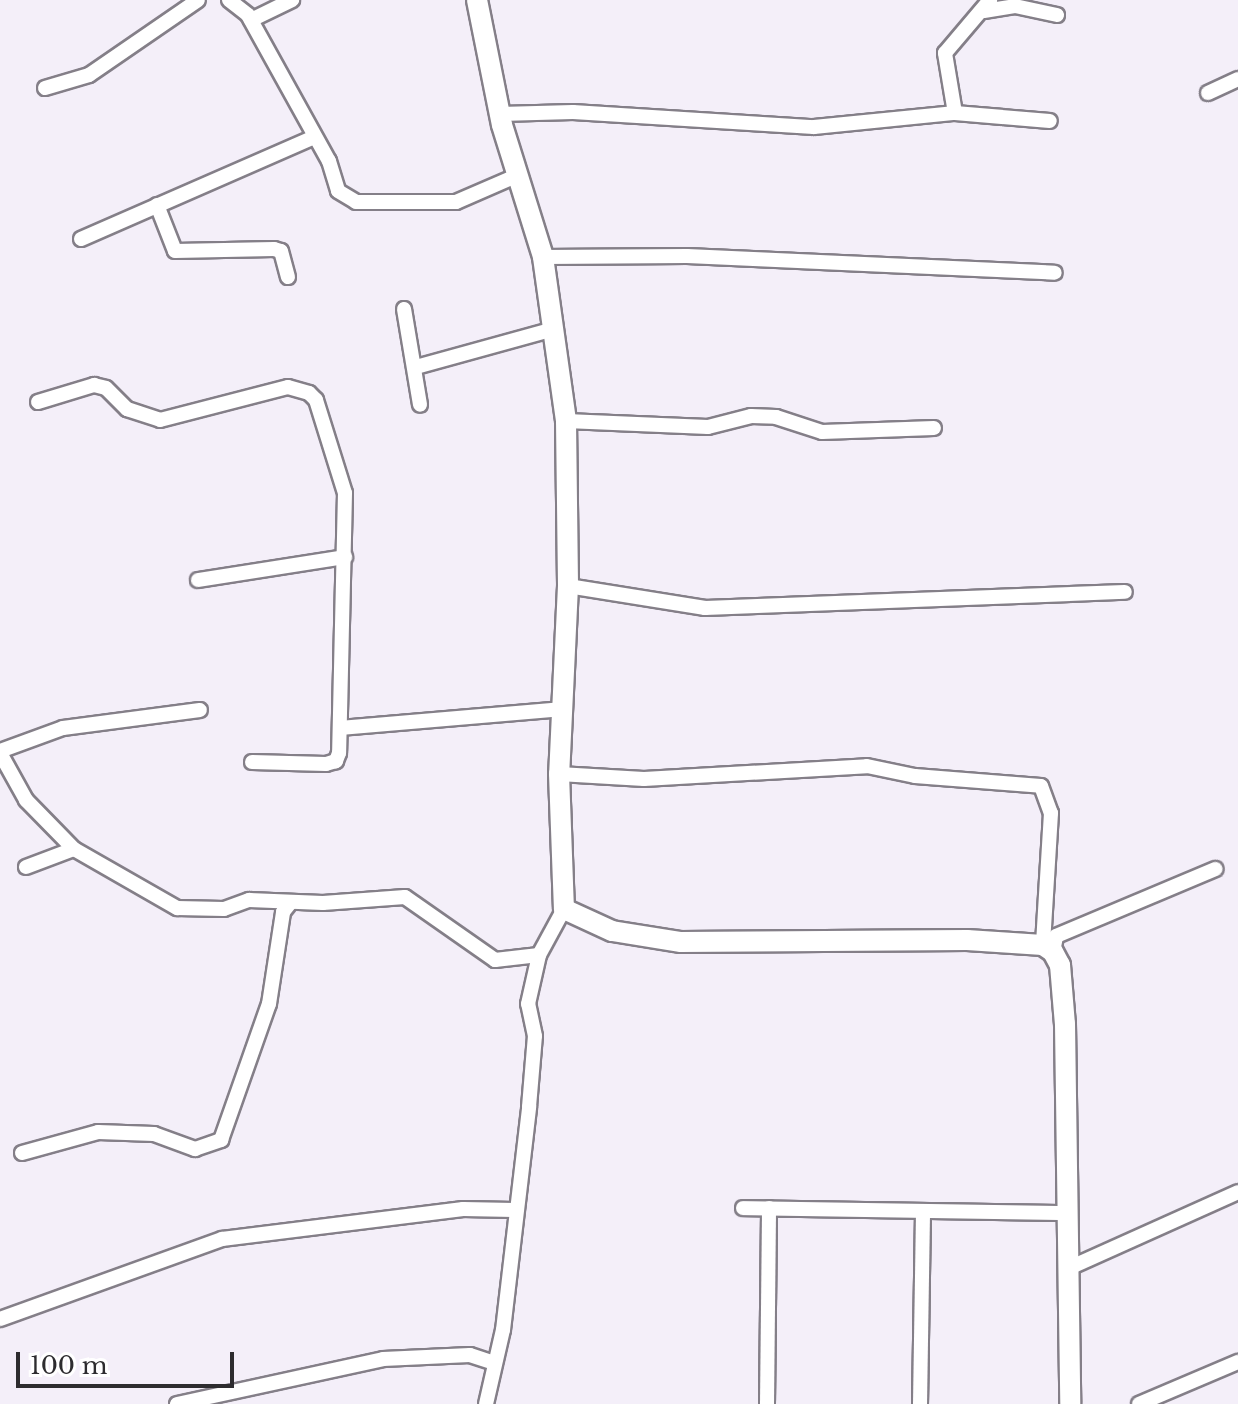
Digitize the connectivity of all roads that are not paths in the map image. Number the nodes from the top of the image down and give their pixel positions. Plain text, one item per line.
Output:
1 (198, 0) edge
2 (229, 0) edge
3 (292, 0) edge
4 (477, 0) edge
5 (987, 6) edge
6 (1057, 15) dead end
7 (251, 20) junction
8 (1238, 79) edge
9 (45, 88) dead end
10 (1208, 93) dead end
11 (955, 113) junction
12 (500, 114) junction
13 (1050, 121) dead end
14 (315, 137) junction
15 (516, 176) junction
16 (157, 205) junction
17 (81, 239) dead end
18 (543, 257) junction
19 (1055, 273) dead end
20 (288, 277) dead end
21 (404, 309) dead end
22 (554, 329) junction
23 (416, 367) junction
24 (38, 402) dead end
25 (420, 405) dead end
26 (566, 421) junction
27 (934, 428) dead end
28 (345, 557) junction
29 (198, 580) dead end
30 (568, 586) junction
31 (1125, 592) dead end
32 (562, 709) junction
33 (200, 710) dead end
34 (341, 728) junction
35 (0, 752) edge
36 (252, 762) dead end
37 (559, 774) junction
38 (74, 849) junction
39 (26, 867) dead end
40 (1215, 869) dead end
41 (290, 903) junction
42 (564, 909) junction
43 (1048, 948) junction
44 (539, 955) junction
45 (22, 1153) dead end
46 (1238, 1192) edge
47 (743, 1208) dead end
48 (769, 1208) junction
49 (514, 1210) junction
50 (923, 1211) junction
51 (1068, 1213) junction
52 (1069, 1268) junction
53 (0, 1319) edge
54 (1238, 1362) edge
55 (495, 1363) junction
56 (177, 1404) edge
57 (486, 1404) edge
58 (767, 1404) edge
59 (920, 1404) edge
60 (1070, 1404) edge
61 (1139, 1404) edge

1 - 9 street
2 - 7 street
3 - 7 street
4 - 12 street
5 - 6 street
5 - 11 street
7 - 14 street
8 - 10 street
11 - 12 street
11 - 13 street
12 - 15 street
14 - 15 street
14 - 16 street
15 - 18 street
16 - 17 street
16 - 20 street
18 - 19 street
18 - 22 street
21 - 23 street
22 - 23 street
22 - 26 street
23 - 25 street
24 - 28 street
26 - 27 street
26 - 30 street
28 - 29 street
28 - 34 street
30 - 31 street
30 - 32 street
32 - 34 street
32 - 37 street
33 - 35 street
34 - 36 street
35 - 38 street
37 - 42 street
37 - 43 street
38 - 39 street
38 - 41 street
40 - 43 street
41 - 44 street
41 - 45 street
42 - 43 street
42 - 44 street
43 - 51 street
44 - 49 street
46 - 52 street
47 - 48 street
48 - 50 street
48 - 58 street
49 - 53 street
49 - 55 street
50 - 51 street
50 - 59 street
51 - 52 street
52 - 60 street
54 - 61 street
55 - 56 street
55 - 57 street

